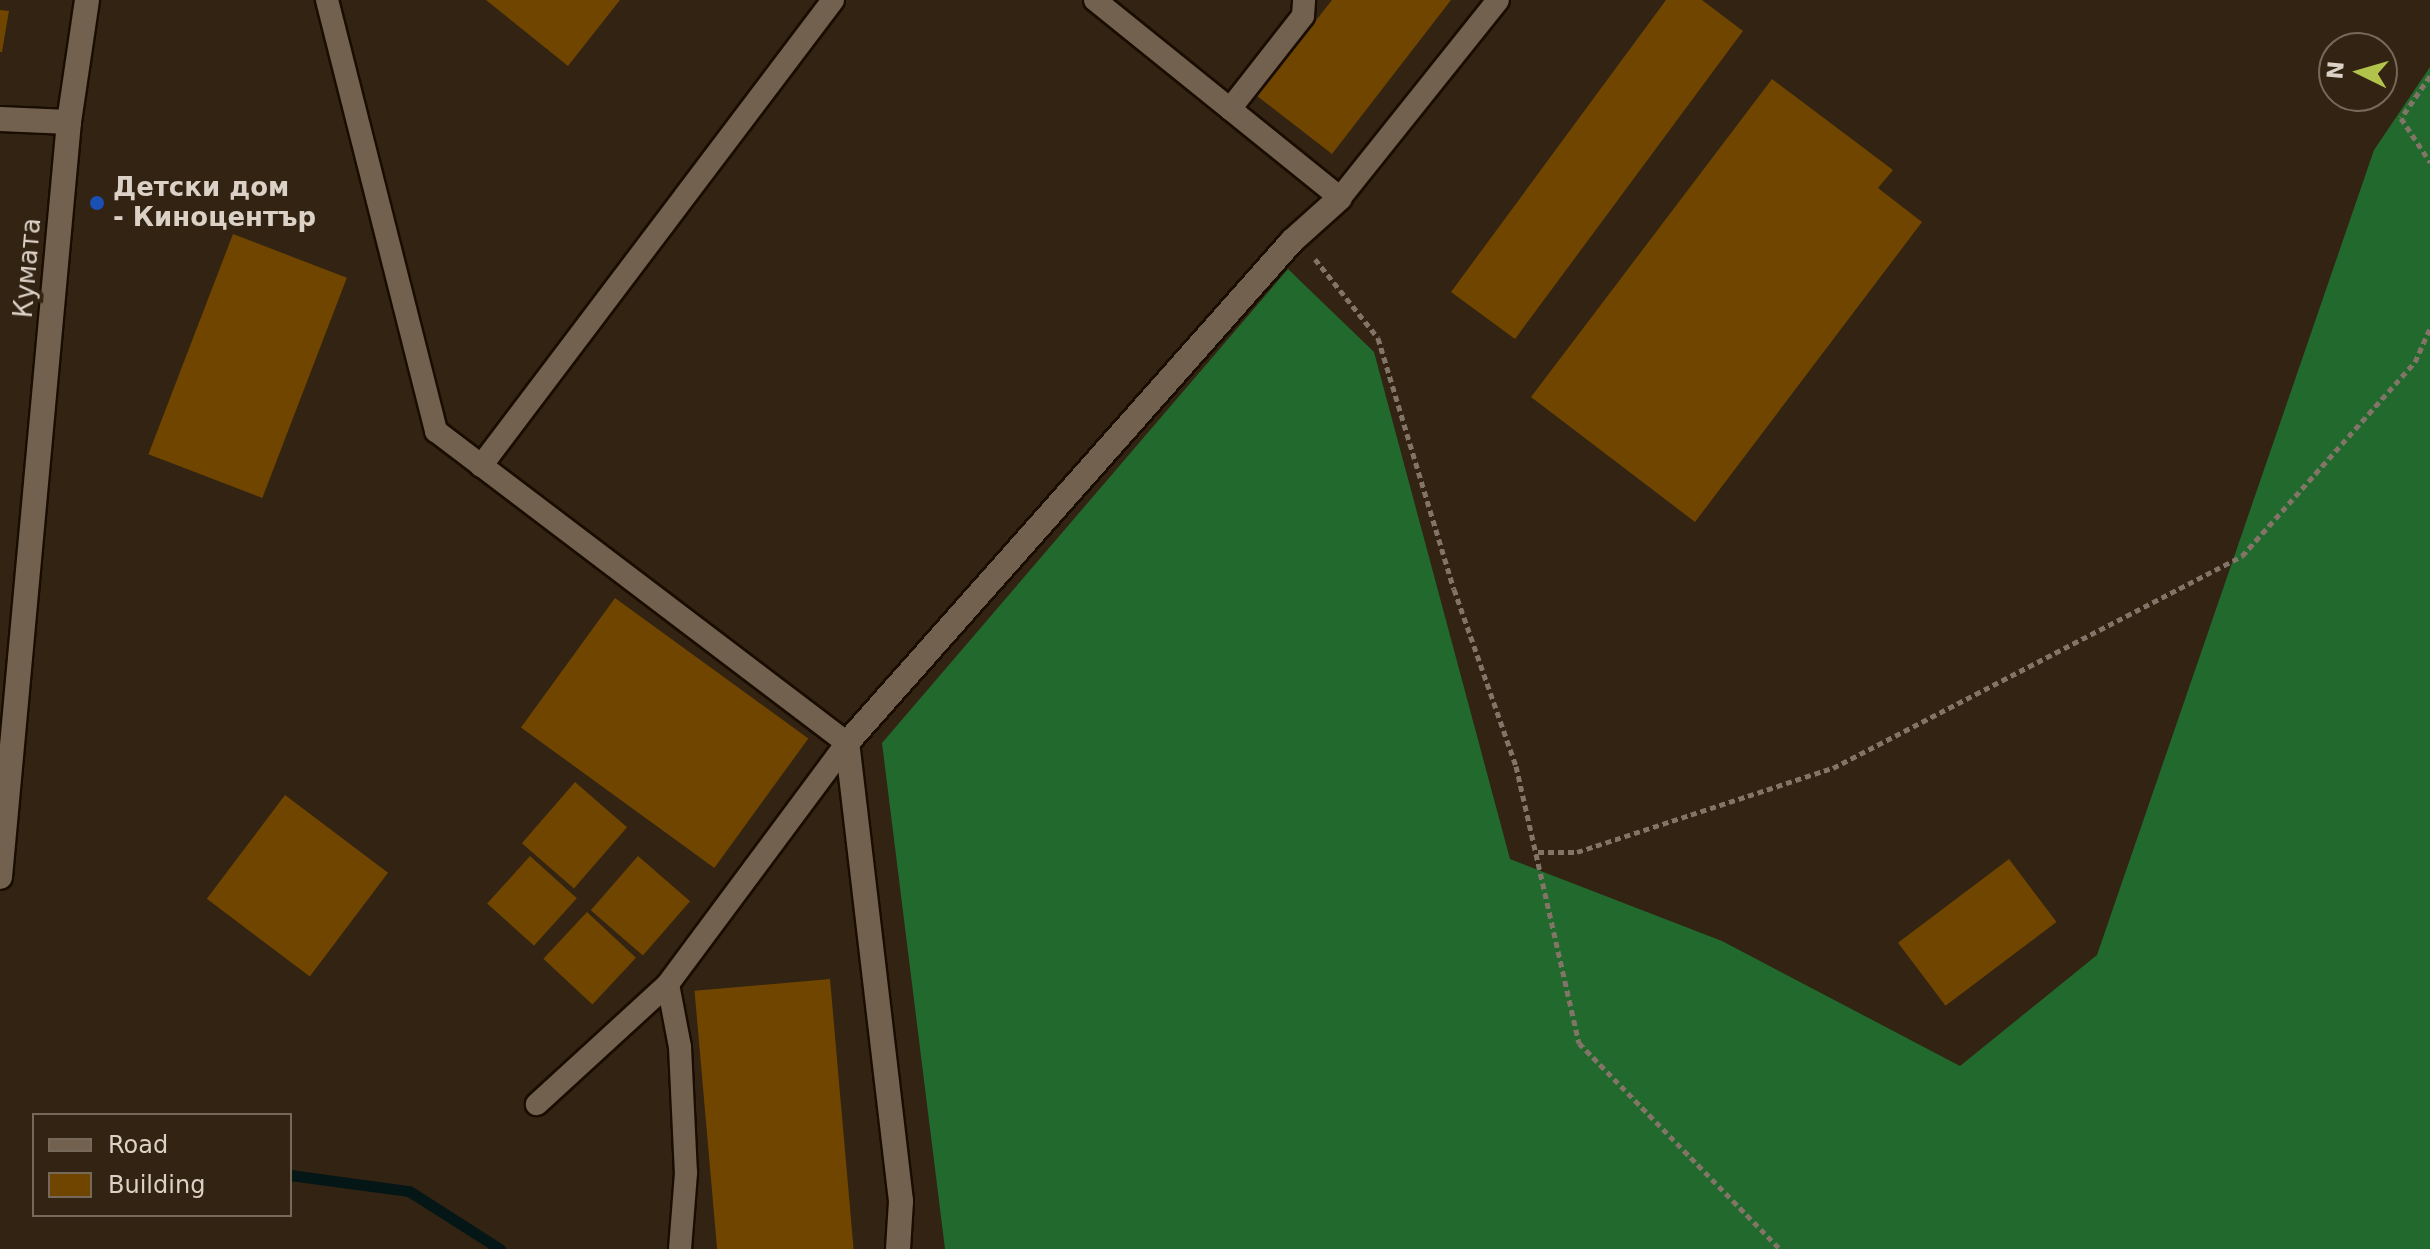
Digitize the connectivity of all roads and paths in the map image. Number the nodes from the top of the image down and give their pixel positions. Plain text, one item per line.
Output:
1 (87, 0) edge
2 (327, 0) edge
3 (833, 0) edge
4 (1095, 0) edge
5 (1304, 0) edge
6 (1498, 0) edge
7 (2430, 76) edge
8 (1230, 109) junction
9 (0, 119) edge
10 (69, 122) junction
11 (2430, 162) edge
12 (1340, 198) junction
13 (1292, 241) junction
14 (2430, 329) edge
15 (481, 466) junction
16 (847, 743) junction
17 (1538, 852) junction
18 (0, 877) edge
19 (668, 984) junction
20 (537, 1104) dead end
21 (680, 1249) edge
22 (898, 1249) edge
23 (1780, 1249) edge

1 - 10 street, Кумата
2 - 15 lane
3 - 15 lane
4 - 8 lane
5 - 8 lane
6 - 12 lane
7 - 11 path
8 - 12 lane
9 - 10 street
10 - 18 street, Кумата
12 - 13 street
13 - 16 street
13 - 17 path
14 - 17 path
15 - 16 lane
16 - 19 lane
16 - 22 street
17 - 23 path
19 - 20 lane
19 - 21 lane

